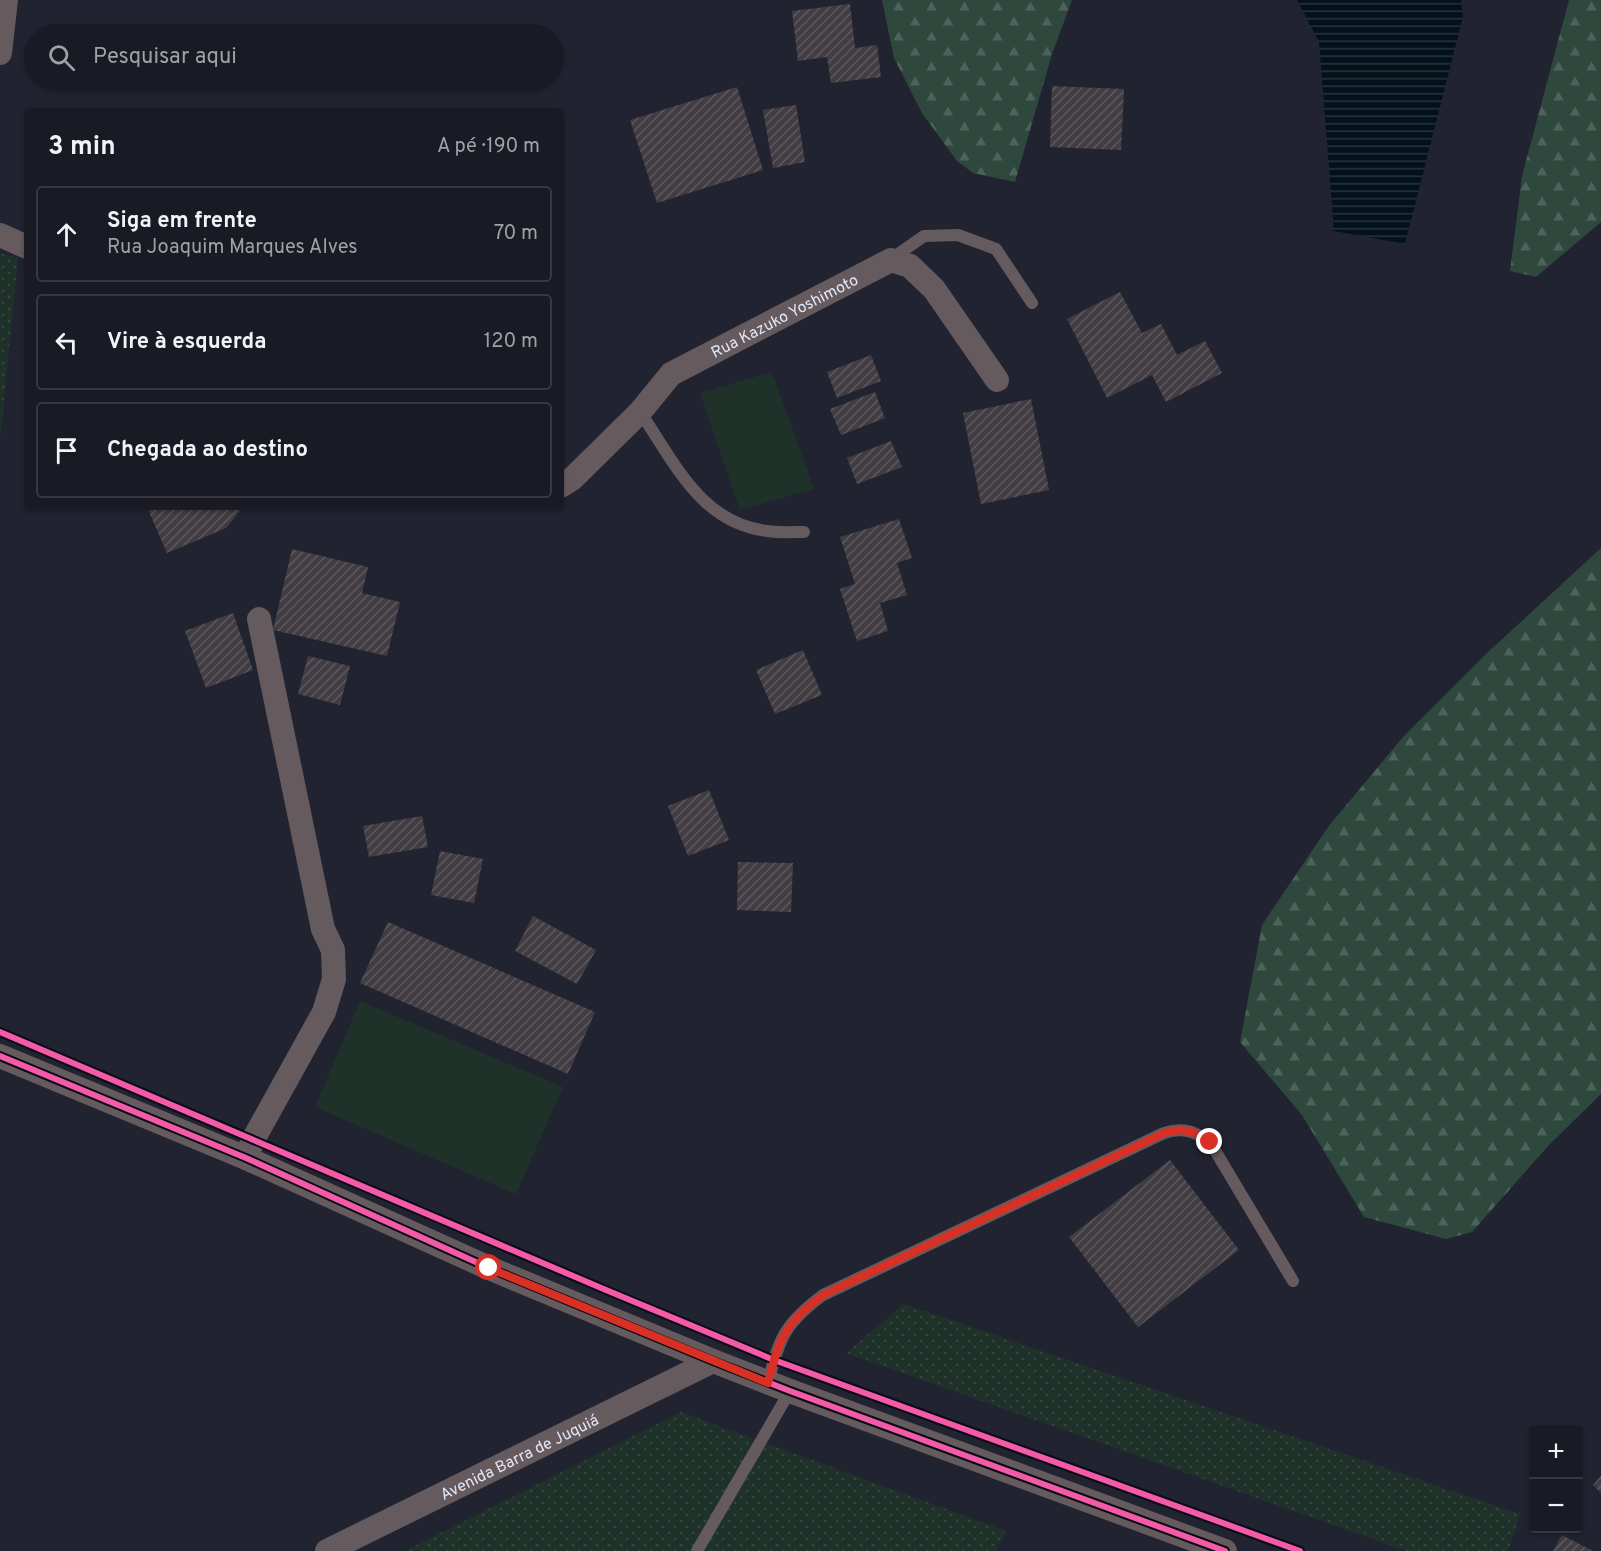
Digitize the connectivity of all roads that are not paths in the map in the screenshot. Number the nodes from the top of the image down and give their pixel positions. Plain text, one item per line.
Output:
1 (6, 0) edge
2 (0, 53) edge
3 (0, 235) edge
4 (24, 246) edge
5 (889, 261) junction
6 (1032, 303) dead end
7 (997, 380) dead end
8 (640, 412) junction
9 (564, 484) edge
10 (804, 532) dead end
11 (259, 619) dead end
12 (0, 1056) edge
13 (246, 1158) junction
14 (1293, 1281) dead end
15 (713, 1361) junction
16 (779, 1387) junction
17 (327, 1551) edge
18 (697, 1551) edge
19 (1225, 1551) edge

1 - 2 street
3 - 4 street
5 - 6 lane
5 - 7 street
5 - 8 street, Rua Kazuko Yoshimoto
8 - 9 street, Rua Kazuko Yoshimoto
8 - 10 lane
11 - 13 street
12 - 13 street
13 - 15 street
14 - 16 lane
15 - 16 street
15 - 17 street, Avenida Barra de Juquiá
16 - 18 lane
16 - 19 street

